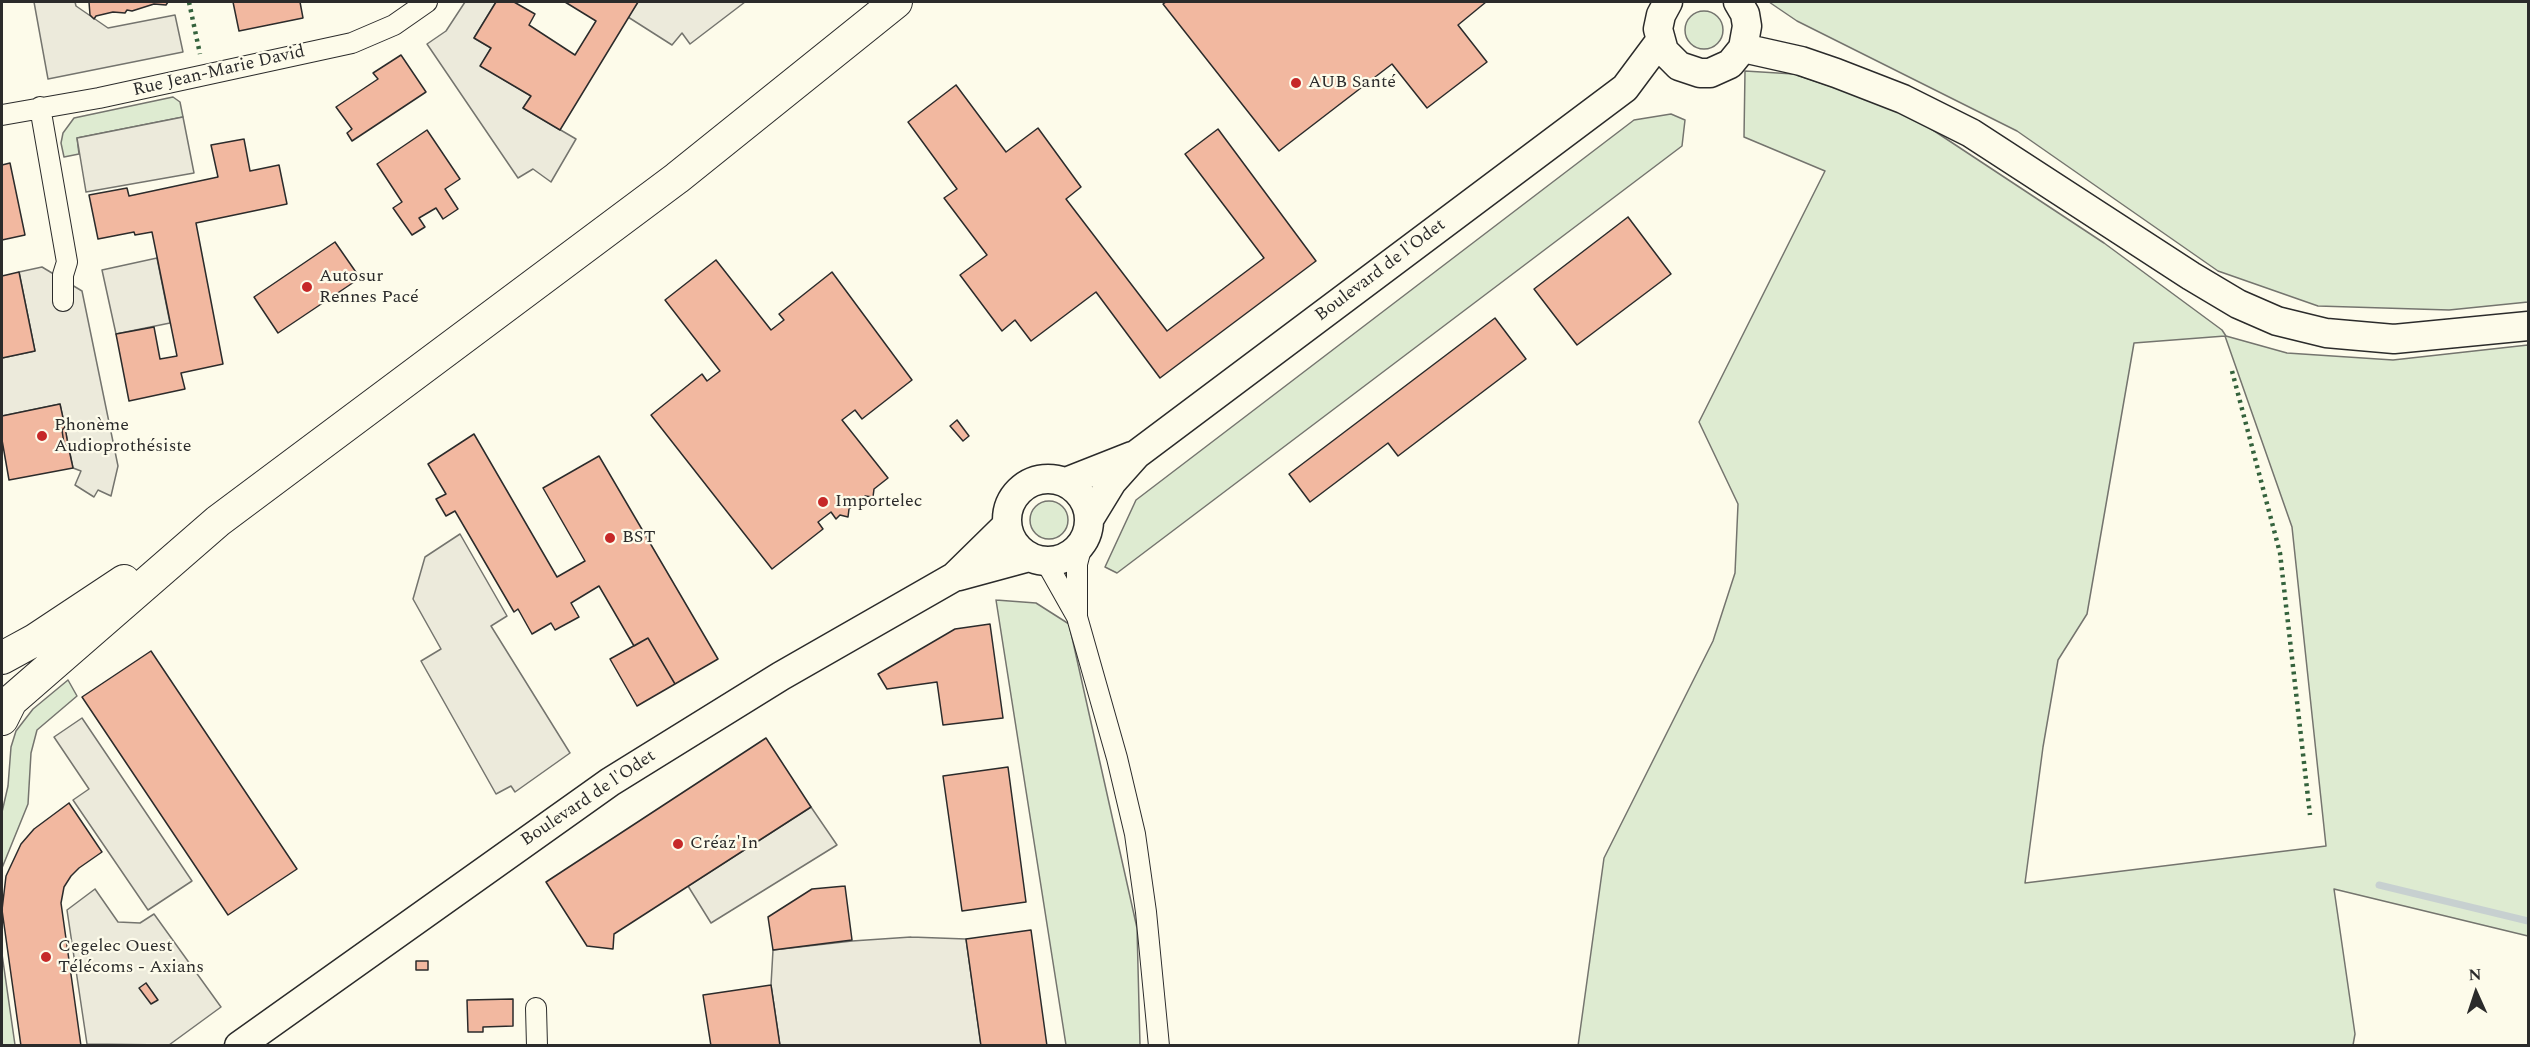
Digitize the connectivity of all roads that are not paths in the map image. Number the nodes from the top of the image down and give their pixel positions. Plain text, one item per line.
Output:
1 (427, 2) edge
2 (896, 2) edge
3 (1737, 2) edge
4 (1662, 15) edge
5 (1743, 48) junction
6 (1689, 71) junction
7 (1625, 88) junction
8 (40, 107) junction
9 (2, 114) edge
10 (63, 301) dead end
11 (2529, 326) edge
12 (1137, 454) junction
13 (1066, 482) junction
14 (1090, 518) junction
15 (218, 522) junction
16 (1007, 525) junction
17 (1082, 545) junction
18 (1038, 559) junction
19 (954, 577) junction
20 (1077, 618) junction
21 (2, 658) edge
22 (2, 719) edge
23 (536, 1008) dead end
24 (239, 1046) edge
25 (537, 1046) edge
26 (1159, 1046) edge

1 - 8 street, Rue Jean-Marie David
2 - 15 main road
3 - 5 street
4 - 6 street
4 - 7 street, Boulevard de l'Odet
5 - 6 street, Boulevard de l'Odet
5 - 11 street
6 - 7 street, Boulevard de l'Odet
7 - 12 street, Boulevard de l'Odet
8 - 9 street, Rue Jean-Marie David
8 - 10 street
12 - 13 street, Boulevard de l'Odet
12 - 14 street, Boulevard de l'Odet
13 - 14 street
13 - 16 street, Boulevard de l'Odet
14 - 17 street, Boulevard de l'Odet
15 - 21 main road
15 - 22 main road
16 - 18 street
16 - 19 street, Boulevard de l'Odet
17 - 18 street, Boulevard de l'Odet
17 - 20 street
18 - 19 street, Boulevard de l'Odet
18 - 20 street
19 - 24 street, Boulevard de l'Odet
20 - 26 street
23 - 25 street

